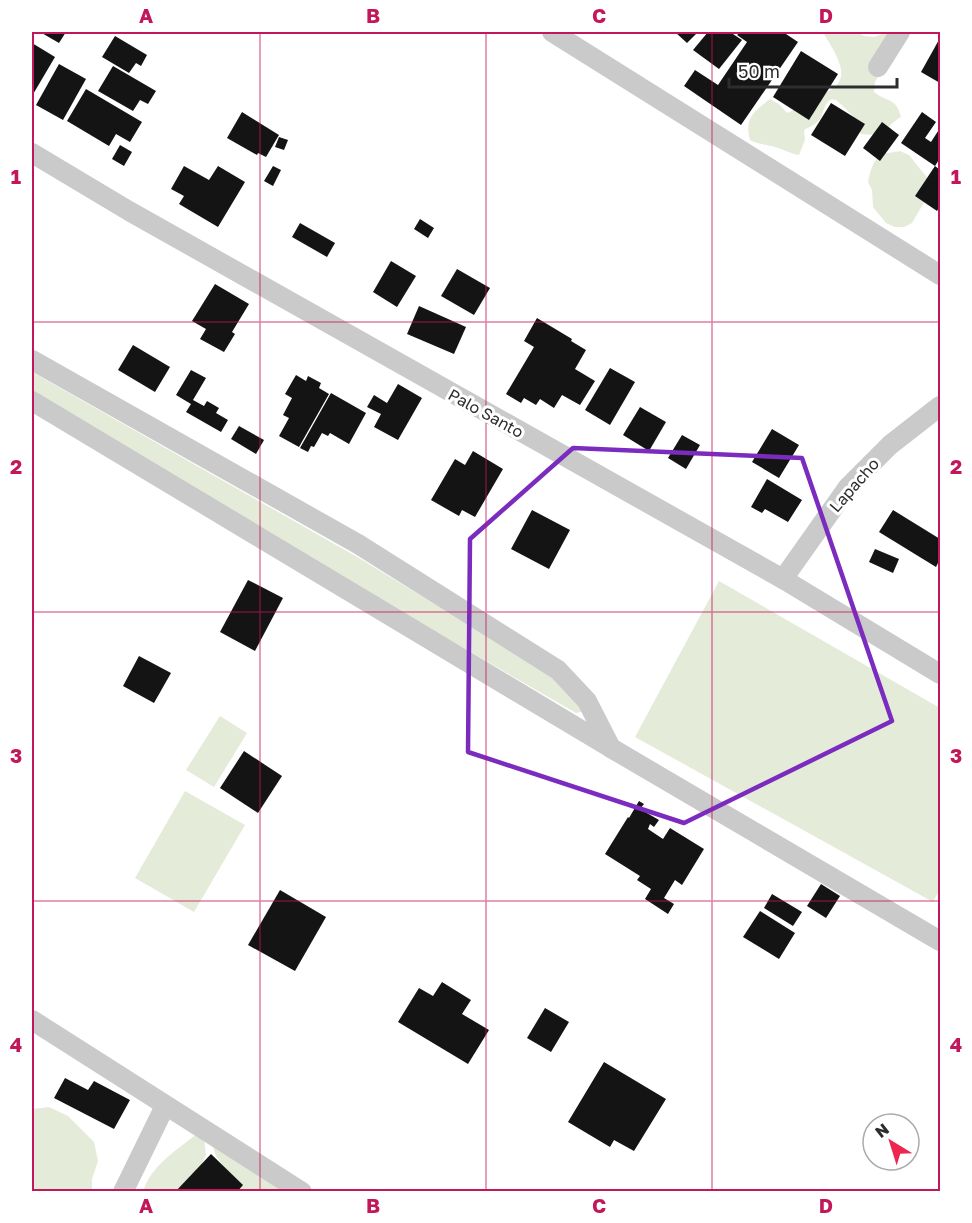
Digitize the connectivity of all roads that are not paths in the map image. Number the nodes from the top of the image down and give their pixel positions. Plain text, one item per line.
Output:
1 (552, 32) edge
2 (900, 32) edge
3 (878, 67) dead end
4 (32, 153) edge
5 (940, 274) edge
6 (32, 360) edge
7 (32, 401) edge
8 (940, 406) edge
9 (783, 579) junction
10 (940, 674) edge
11 (611, 748) junction
12 (940, 941) edge
13 (32, 1020) edge
14 (165, 1106) junction
15 (123, 1191) edge
16 (302, 1191) edge

1 - 5 street
2 - 3 street
4 - 9 street, Palo Santo
6 - 11 street
7 - 11 street
8 - 9 street, Lapacho
9 - 10 street, Palo Santo
11 - 12 street
13 - 14 street
14 - 15 street
14 - 16 street

